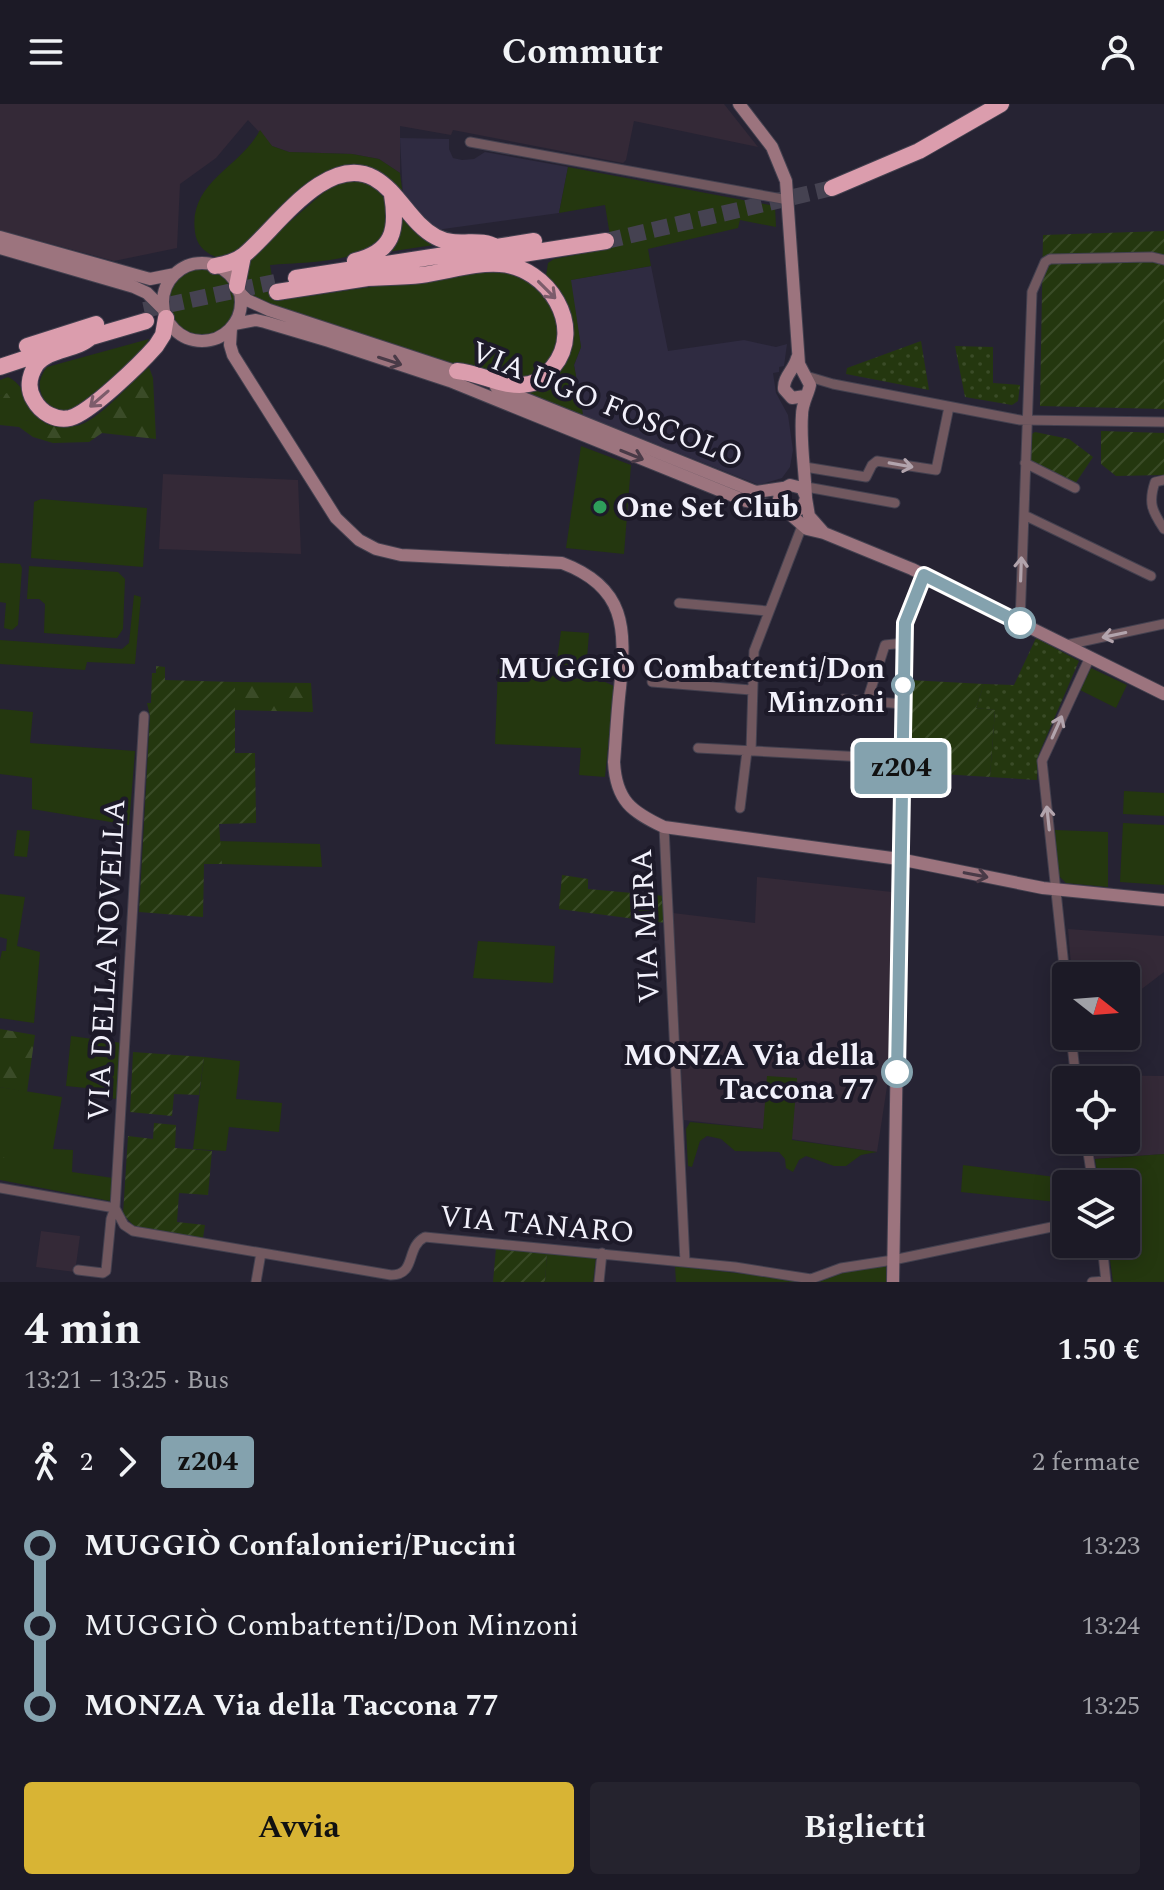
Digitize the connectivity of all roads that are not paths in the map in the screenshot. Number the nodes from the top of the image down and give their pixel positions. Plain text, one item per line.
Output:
1 (739, 104) edge
2 (982, 104) edge
3 (1001, 104) edge
4 (470, 142) dead end
5 (392, 195) junction
6 (788, 200) junction
7 (0, 237) edge
8 (495, 247) junction
9 (0, 248) edge
10 (243, 256) junction
11 (1164, 260) edge
12 (215, 266) junction
13 (175, 274) junction
14 (321, 274) junction
15 (366, 278) junction
16 (238, 289) junction
17 (165, 314) junction
18 (233, 326) junction
19 (91, 337) junction
20 (205, 341) junction
21 (233, 355) junction
22 (0, 356) edge
23 (0, 367) edge
24 (457, 371) junction
25 (800, 375) junction
26 (833, 384) junction
27 (806, 393) junction
28 (788, 396) junction
29 (949, 407) junction
30 (801, 415) junction
31 (1027, 421) junction
32 (1164, 422) edge
33 (804, 460) junction
34 (1025, 463) junction
35 (1164, 480) edge
36 (1075, 488) dead end
37 (797, 490) junction
38 (895, 503) dead end
39 (784, 509) junction
40 (1024, 515) junction
41 (802, 526) junction
42 (1164, 529) edge
43 (824, 533) junction
44 (924, 575) junction
45 (1151, 576) dead end
46 (679, 603) dead end
47 (768, 611) junction
48 (1020, 623) junction
49 (1164, 624) edge
50 (904, 643) junction
51 (1065, 646) junction
52 (1090, 657) junction
53 (652, 682) dead end
54 (751, 690) junction
55 (1164, 694) edge
56 (843, 699) dead end
57 (867, 701) junction
58 (903, 704) junction
59 (144, 716) dead end
60 (698, 748) dead end
61 (749, 751) junction
62 (901, 759) junction
63 (740, 808) dead end
64 (664, 827) junction
65 (899, 859) junction
66 (1055, 890) junction
67 (1164, 900) edge
68 (1064, 962) edge
69 (0, 1188) edge
70 (115, 1208) junction
71 (1052, 1227) edge
72 (261, 1253) junction
73 (602, 1253) junction
74 (1103, 1258) edge
75 (893, 1260) junction
76 (685, 1262) junction
77 (78, 1270) dead end
78 (256, 1282) edge
79 (599, 1282) edge
80 (893, 1282) edge
81 (1092, 1282) edge
82 (1106, 1282) edge

1 - 6 street
2 - 3 highway
4 - 6 street
5 - 8 highway
5 - 10 highway
5 - 14 highway
6 - 25 street
7 - 13 street
8 - 14 highway
8 - 15 highway
9 - 17 street
10 - 12 highway
10 - 16 highway
11 - 31 street
12 - 13 street
12 - 16 street
13 - 17 street
14 - 15 highway
15 -> 24 highway
16 - 18 street
16 - 24 street, VIA UGO FOSCOLO
17 -> 19 highway
17 - 20 street
18 - 20 street
18 - 21 street
18 -> 39 street, VIA UGO FOSCOLO
19 - 22 highway
19 - 23 highway
20 - 21 street
21 - 64 street
24 - 37 street, VIA UGO FOSCOLO
25 - 26 street
25 - 27 street
25 - 28 street
26 - 27 street
26 - 29 street
27 - 28 street
27 - 30 street
28 - 30 street
29 - 31 street
33 -> 29 street
30 - 33 street
31 - 32 street
31 - 34 street
33 - 37 street
33 - 37 street
34 - 36 street
34 - 40 street
35 - 42 street
37 - 38 street
37 - 39 street
37 - 39 street
37 - 43 street
39 - 41 street
40 - 45 street
48 -> 40 street
41 - 43 street
41 - 47 street
43 - 44 street
44 - 48 street
44 - 50 street
46 - 47 street
47 - 54 street
48 - 51 street
49 -> 51 street
50 - 57 street
50 - 58 street
51 - 52 street
52 - 55 street
66 -> 52 street
53 - 54 street
54 - 61 street
56 - 57 street
57 - 58 street
58 - 62 street
59 - 70 street, VIA DELLA NOVELLA
60 - 61 street
61 - 62 street
61 - 63 street
62 - 65 street
64 - 65 street
64 - 76 street, VIA MERA
65 -> 66 street
65 - 75 street
66 - 67 street
66 - 68 street
69 - 70 street
70 - 72 street, VIA TANARO
70 - 77 street
71 - 75 street, VIA TANARO
72 - 73 street, VIA TANARO
72 - 78 street
73 - 76 street, VIA TANARO
73 - 79 street
74 - 82 street
75 - 76 street, VIA TANARO
75 - 80 street
81 - 82 street

